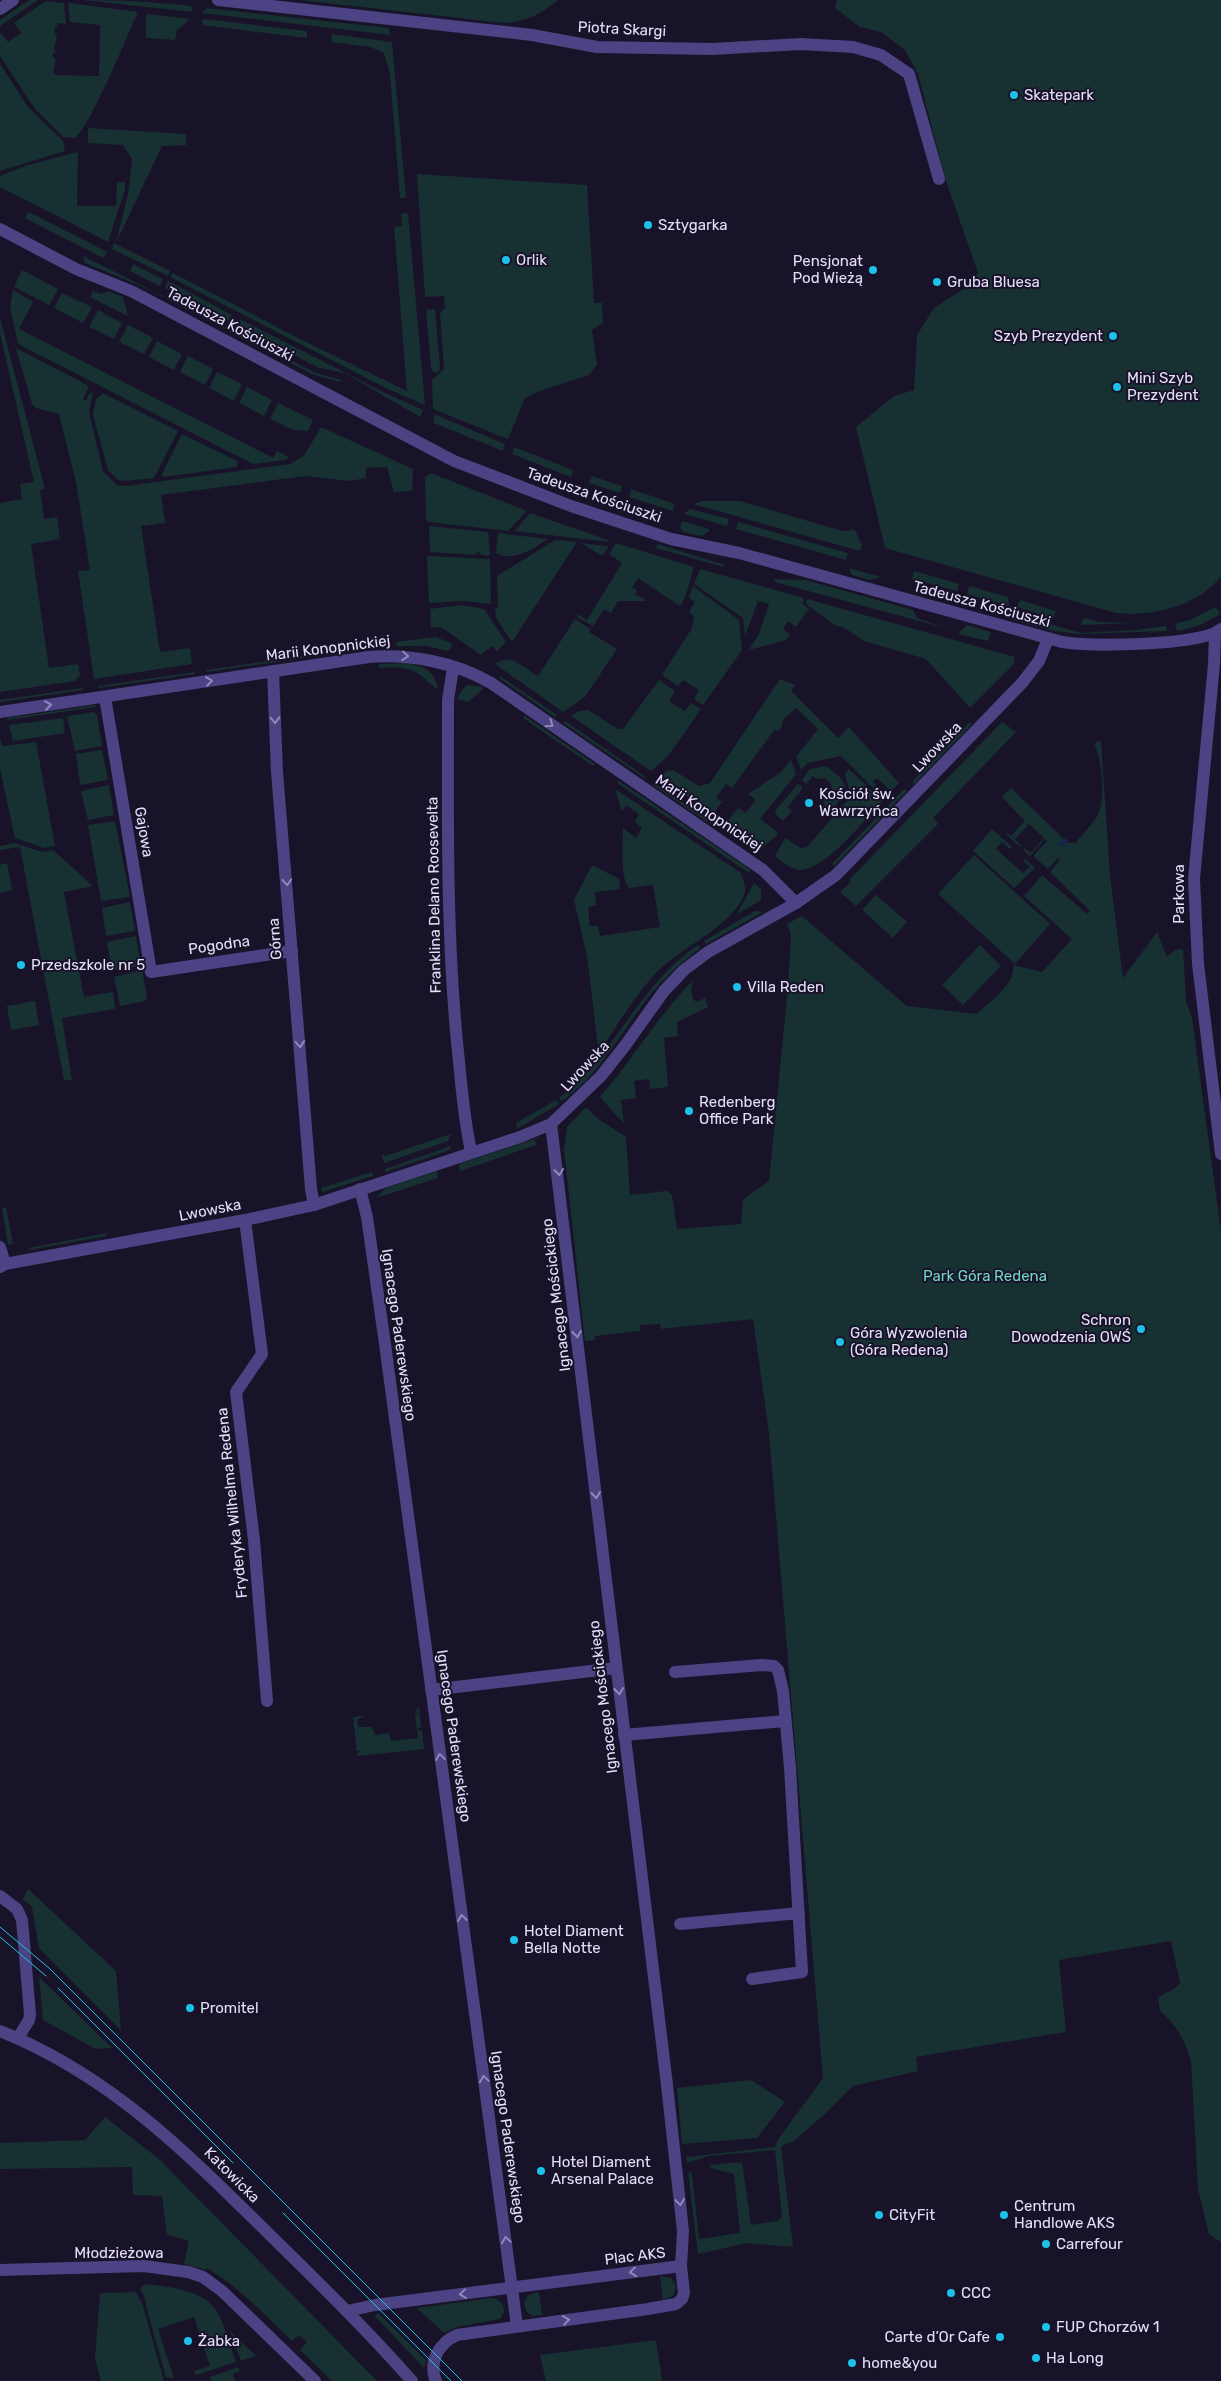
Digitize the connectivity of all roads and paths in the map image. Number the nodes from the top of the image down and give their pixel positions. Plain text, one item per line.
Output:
1 (13, 0) edge
2 (218, 0) edge
3 (0, 9) edge
4 (939, 179) dead end
5 (0, 229) edge
6 (1218, 631) edge
7 (1048, 639) junction
8 (453, 668) junction
9 (273, 671) junction
10 (105, 697) junction
11 (0, 712) edge
12 (796, 903) junction
13 (292, 951) junction
14 (151, 972) joint
15 (552, 1124) junction
16 (472, 1151) junction
17 (1221, 1154) edge
18 (360, 1189) junction
19 (314, 1204) junction
20 (245, 1220) junction
21 (0, 1247) edge
22 (2, 1266) edge
23 (616, 1668) junction
24 (674, 1672) dead end
25 (431, 1690) junction
26 (267, 1701) dead end
27 (785, 1721) junction
28 (624, 1735) junction
29 (0, 1896) edge
30 (799, 1912) junction
31 (680, 1924) dead end
32 (752, 1979) dead end
33 (0, 2031) edge
34 (18, 2038) junction
35 (681, 2266) junction
36 (0, 2270) edge
37 (512, 2288) junction
38 (347, 2311) junction
39 (517, 2326) junction
40 (315, 2381) edge
41 (412, 2381) edge
42 (436, 2381) edge

1 - 3 street
2 - 4 street, Piotra Skargi
5 - 7 street, Tadeusza Kościuszki
6 - 7 street, Tadeusza Kościuszki
6 - 17 street, Parkowa
7 - 12 street, Lwowska
9 -> 8 street, Marii Konopnickiej
8 -> 12 street, Marii Konopnickiej
8 - 16 street, Franklina Delano Roosevelta
10 -> 9 street, Marii Konopnickiej
9 -> 13 street, Górna
11 -> 10 street, Marii Konopnickiej
10 - 14 street, Gajowa
12 - 15 street, Lwowska
13 - 14 street, Pogodna
13 -> 19 street, Górna
15 - 16 street, Lwowska
15 -> 23 street, Ignacego Mościckiego
16 - 18 street, Lwowska
18 - 19 street, Lwowska
18 - 25 street, Ignacego Paderewskiego
19 - 20 street, Lwowska
20 - 22 street, Lwowska
20 - 26 street, Fryderyka Wilhelma Redena
21 - 22 street
23 - 25 street
23 -> 28 street, Ignacego Mościckiego
24 - 27 street
37 -> 25 street, Ignacego Paderewskiego
27 - 28 street
27 - 30 street
28 -> 35 street, Ignacego Mościckiego
29 - 34 street
30 - 31 street
30 - 32 street
33 - 34 street, Katowicka
34 - 38 street, Katowicka
35 -> 37 street, Plac AKS
39 -> 35 street, Plac AKS
36 - 40 street, Młodzieżowa
37 -> 38 street, Plac AKS
37 - 39 street
38 - 41 street, Katowicka
39 - 42 street, Plac AKS

